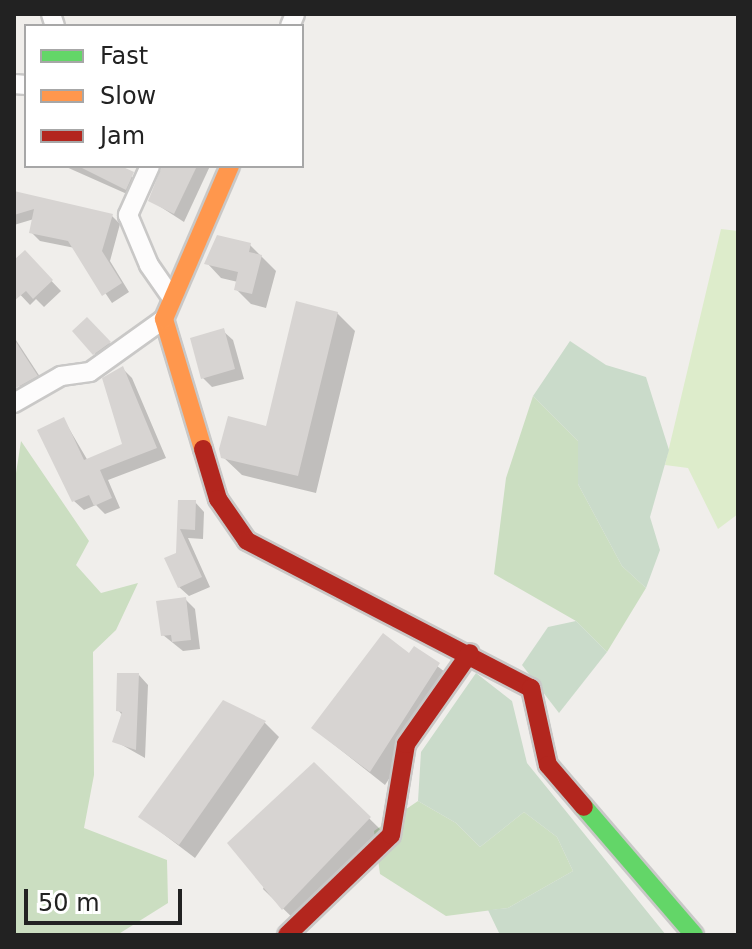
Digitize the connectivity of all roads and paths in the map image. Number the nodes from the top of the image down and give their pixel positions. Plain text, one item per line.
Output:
1 (149, 168) edge
2 (229, 168) edge
3 (172, 298) junction
4 (164, 319) junction
5 (14, 403) edge
6 (470, 653) junction
7 (287, 935) edge
8 (694, 935) edge

1 - 3 street
2 - 3 street
3 - 4 street
4 - 5 street
4 - 6 street
6 - 7 street
6 - 8 street

